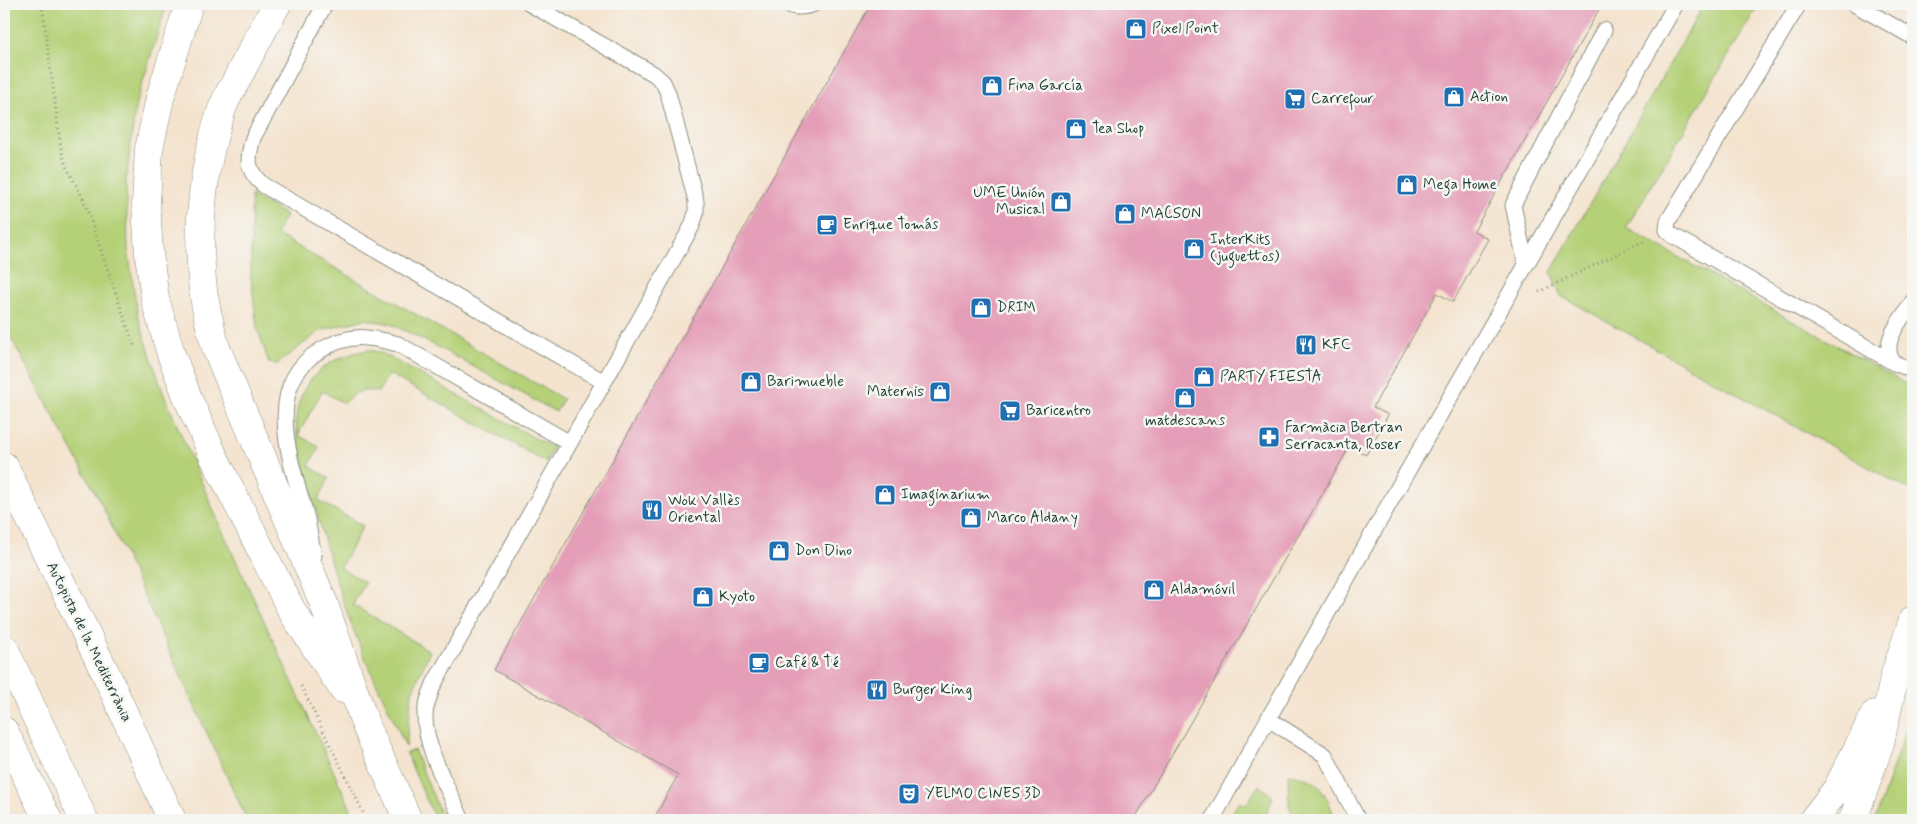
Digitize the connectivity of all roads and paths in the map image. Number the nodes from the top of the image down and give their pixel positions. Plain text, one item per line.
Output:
1 (189, 4) edge
2 (277, 4) edge
3 (325, 4) edge
4 (530, 4) edge
5 (786, 4) edge
6 (814, 4) edge
7 (1676, 4) edge
8 (1798, 4) edge
9 (1854, 4) edge
10 (1604, 30) dead end
11 (1913, 37) edge
12 (1667, 230) junction
13 (1526, 265) junction
14 (1913, 300) edge
15 (1499, 311) junction
16 (1894, 363) junction
17 (1913, 370) edge
18 (604, 382) junction
19 (570, 443) junction
20 (4, 466) edge
21 (324, 604) junction
22 (1913, 620) edge
23 (4, 648) edge
24 (1895, 674) junction
25 (1268, 719) junction
26 (366, 726) junction
27 (4, 731) edge
28 (47, 818) edge
29 (84, 820) edge
30 (172, 820) edge
31 (408, 820) edge
32 (462, 820) edge
33 (1212, 820) edge
34 (1358, 820) edge
35 (1813, 820) edge
36 (1853, 820) edge

1 - 26 main road
2 - 21 main road
3 - 18 lane
4 - 18 lane
5 - 6 lane
7 - 13 lane
8 - 12 lane
9 - 11 lane
10 - 13 lane
12 - 15 path
12 - 16 lane
13 - 15 lane
14 - 16 lane
15 - 25 lane
16 - 17 lane
18 - 19 lane
19 - 21 lane
19 - 32 lane
20 - 30 main road, Autopista de la Mediterrània
21 - 26 main road
22 - 24 main road
23 - 29 main road
24 - 35 main road
24 - 36 main road
25 - 33 lane
25 - 34 lane
26 - 31 main road
27 - 28 main road

